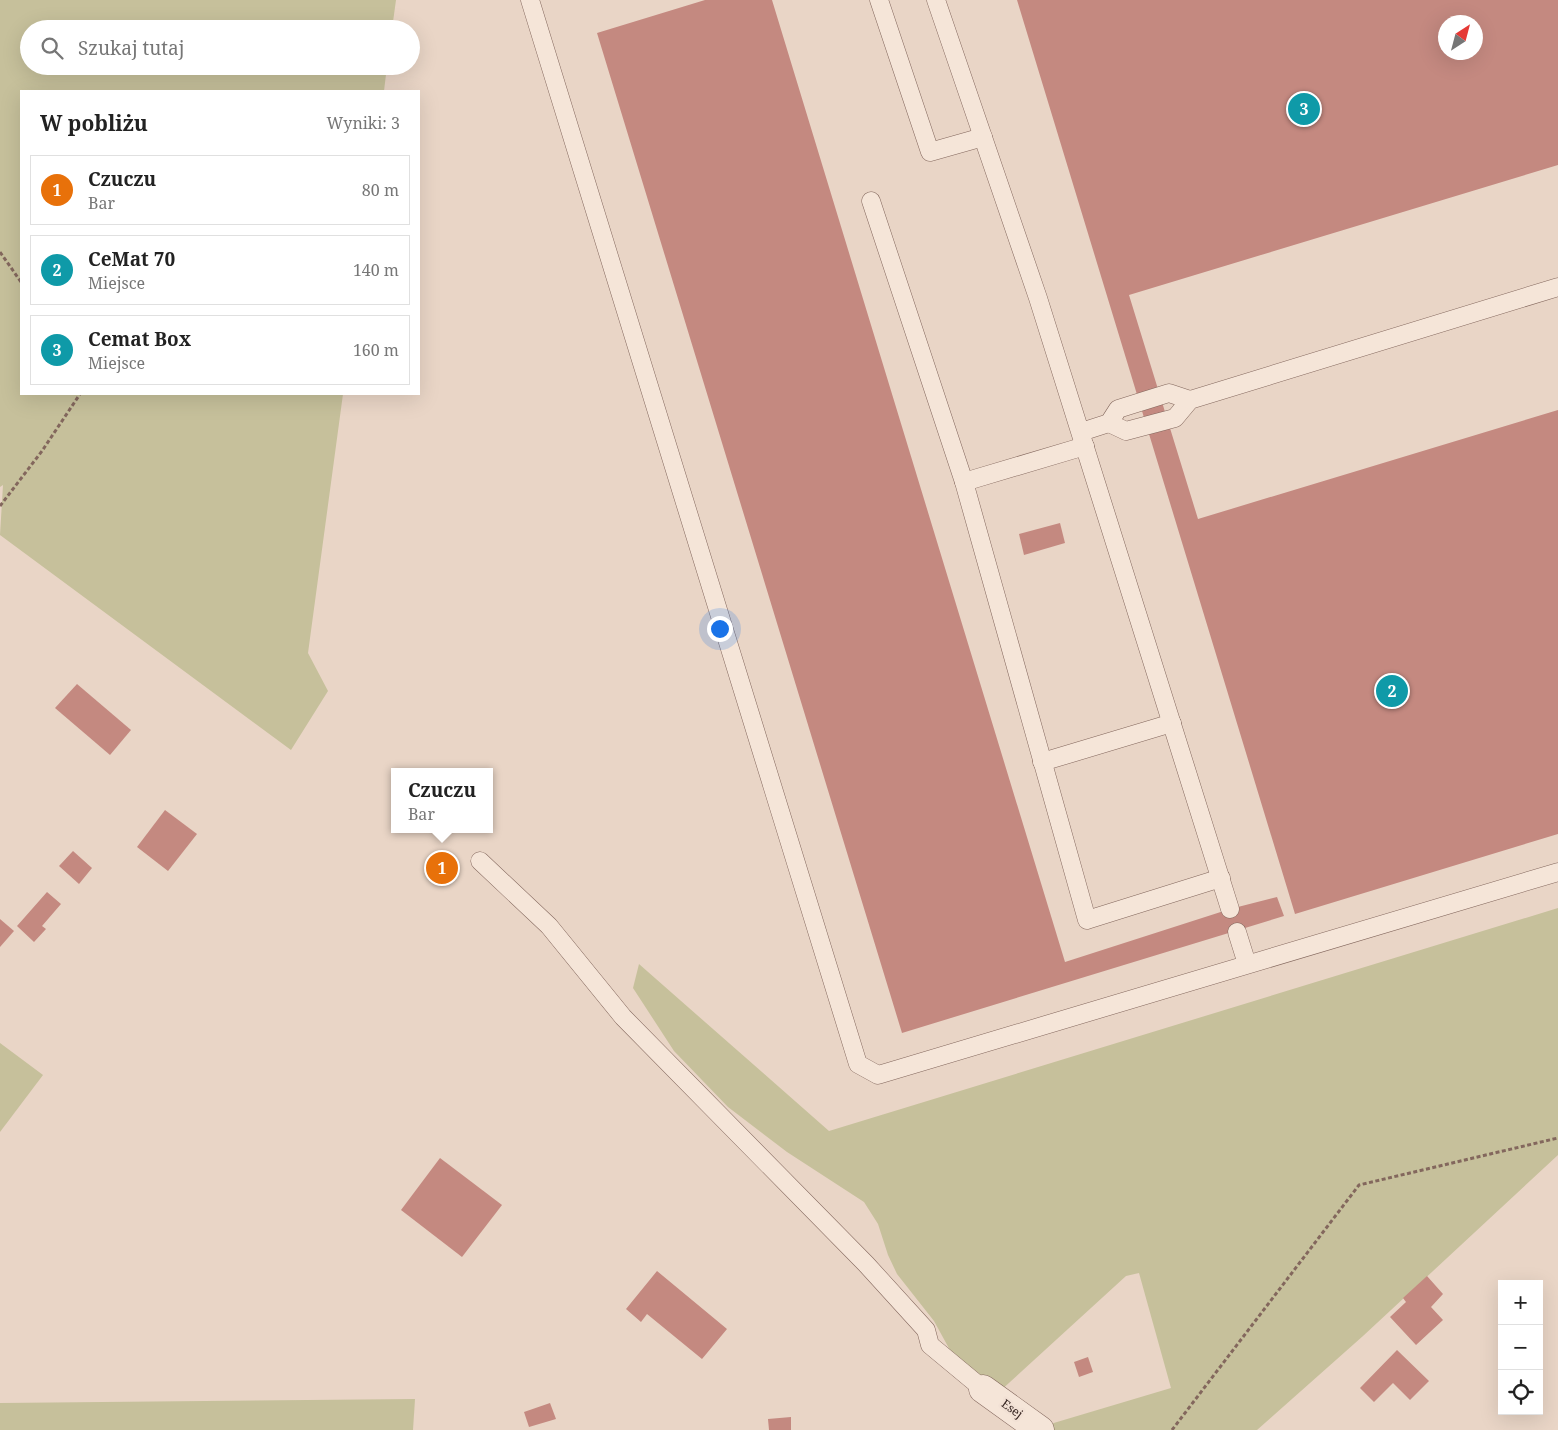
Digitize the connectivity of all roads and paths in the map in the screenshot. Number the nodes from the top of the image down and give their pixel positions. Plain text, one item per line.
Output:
1 (530, 0) edge
2 (879, 0) edge
3 (936, 0) edge
4 (983, 137) junction
5 (871, 201) dead end
6 (0, 252) edge
7 (20, 281) edge
8 (1558, 288) edge
9 (79, 395) edge
10 (1190, 400) junction
11 (1109, 423) junction
12 (1083, 439) junction
13 (964, 482) junction
14 (0, 506) edge
15 (1172, 723) junction
16 (1042, 762) junction
17 (480, 861) dead end
18 (1558, 872) edge
19 (1220, 878) junction
20 (1230, 909) dead end
21 (1237, 932) dead end
22 (1248, 964) junction
23 (1558, 1138) edge
24 (983, 1389) joint
25 (1040, 1430) edge
26 (1172, 1430) edge

1 - 22 lane
2 - 4 lane
3 - 4 lane
4 - 12 lane
5 - 13 lane
6 - 7 path
8 - 10 lane
9 - 14 path
10 - 11 lane
10 - 11 lane
11 - 12 lane
12 - 13 lane
12 - 15 lane
13 - 16 lane
15 - 16 lane
15 - 19 lane
16 - 19 lane
17 - 24 lane
18 - 22 lane
19 - 20 lane
21 - 22 lane
23 - 26 path
24 - 25 street, Esej

